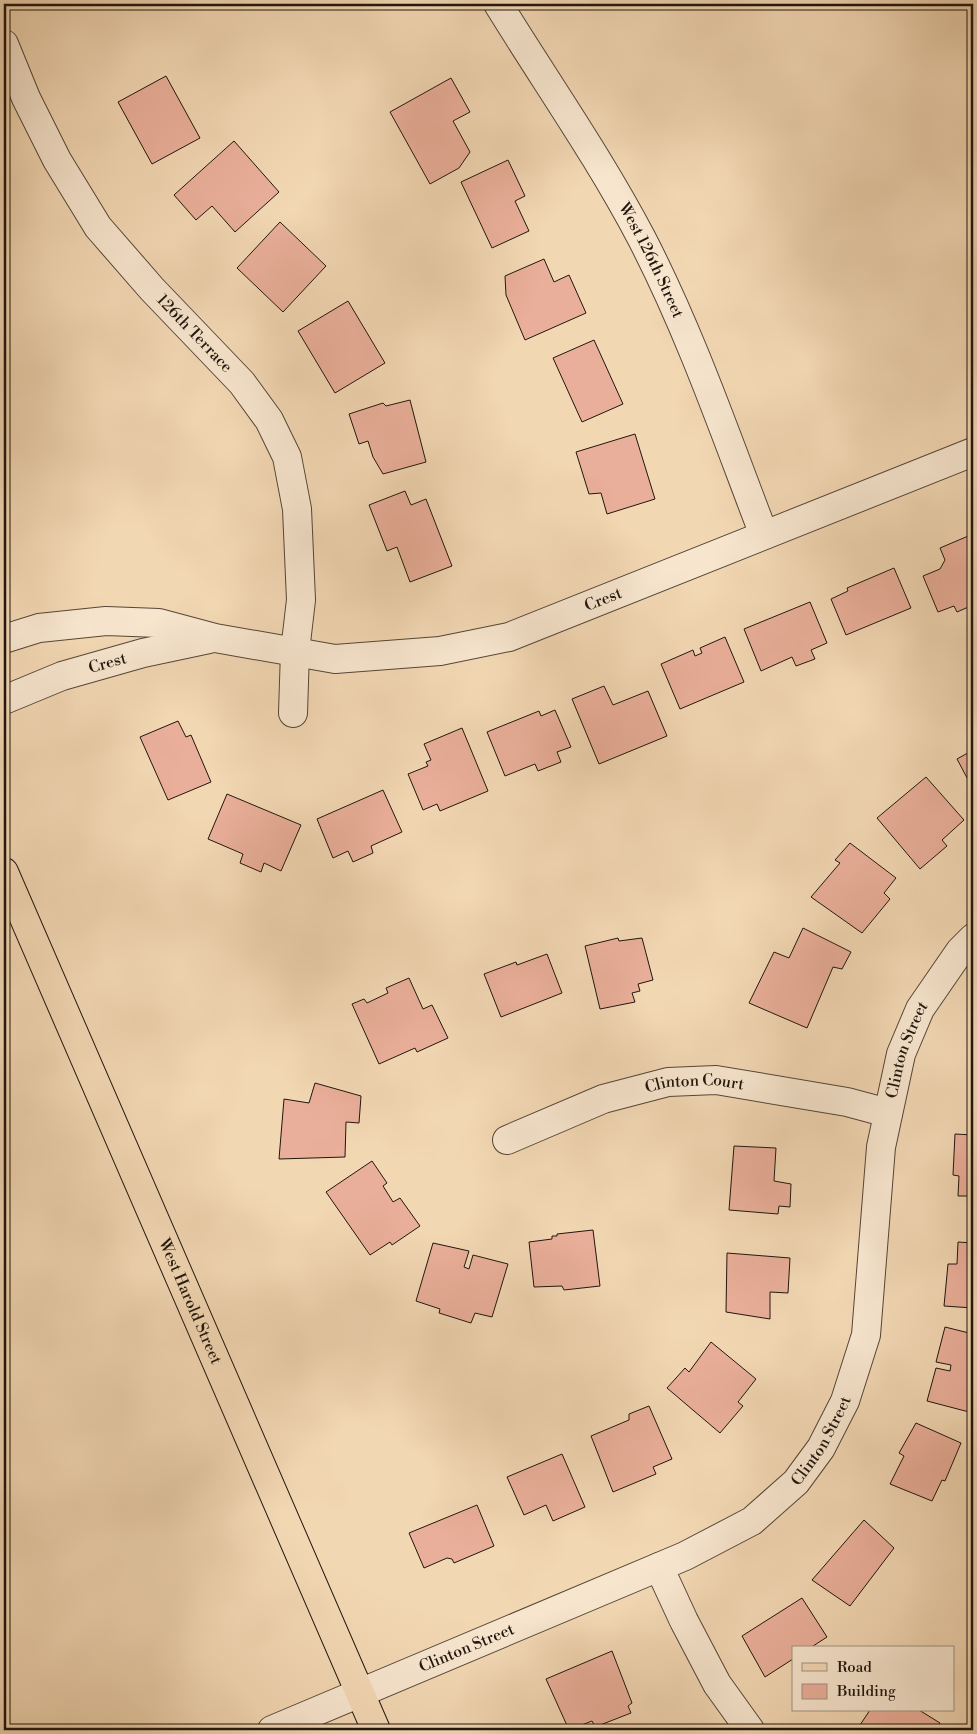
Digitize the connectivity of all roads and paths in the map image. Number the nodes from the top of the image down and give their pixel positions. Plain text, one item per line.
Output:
1 (498, 4) edge
2 (4, 44) edge
3 (973, 452) edge
4 (764, 535) junction
5 (215, 638) junction
6 (4, 639) edge
7 (295, 652) junction
8 (4, 700) edge
9 (293, 713) dead end
10 (4, 872) edge
11 (973, 938) edge
12 (888, 1113) junction
13 (507, 1140) dead end
14 (659, 1567) junction
15 (360, 1694) junction
16 (272, 1730) edge
17 (376, 1730) edge
18 (750, 1730) edge

1 - 4 street, West 126th Street
2 - 7 street, 126th Terrace
3 - 4 street, Crest
4 - 7 street, Crest
5 - 6 street, Crest
5 - 7 street, Crest
5 - 8 street, Crest
7 - 9 street, 126th Terrace
10 - 15 main road, West Harold Street
11 - 12 street, Clinton Street
12 - 13 street, Clinton Court
12 - 14 street, Clinton Street
14 - 15 street, Clinton Street
14 - 18 street
15 - 16 street, Clinton Street
15 - 17 main road, West Harold Street

